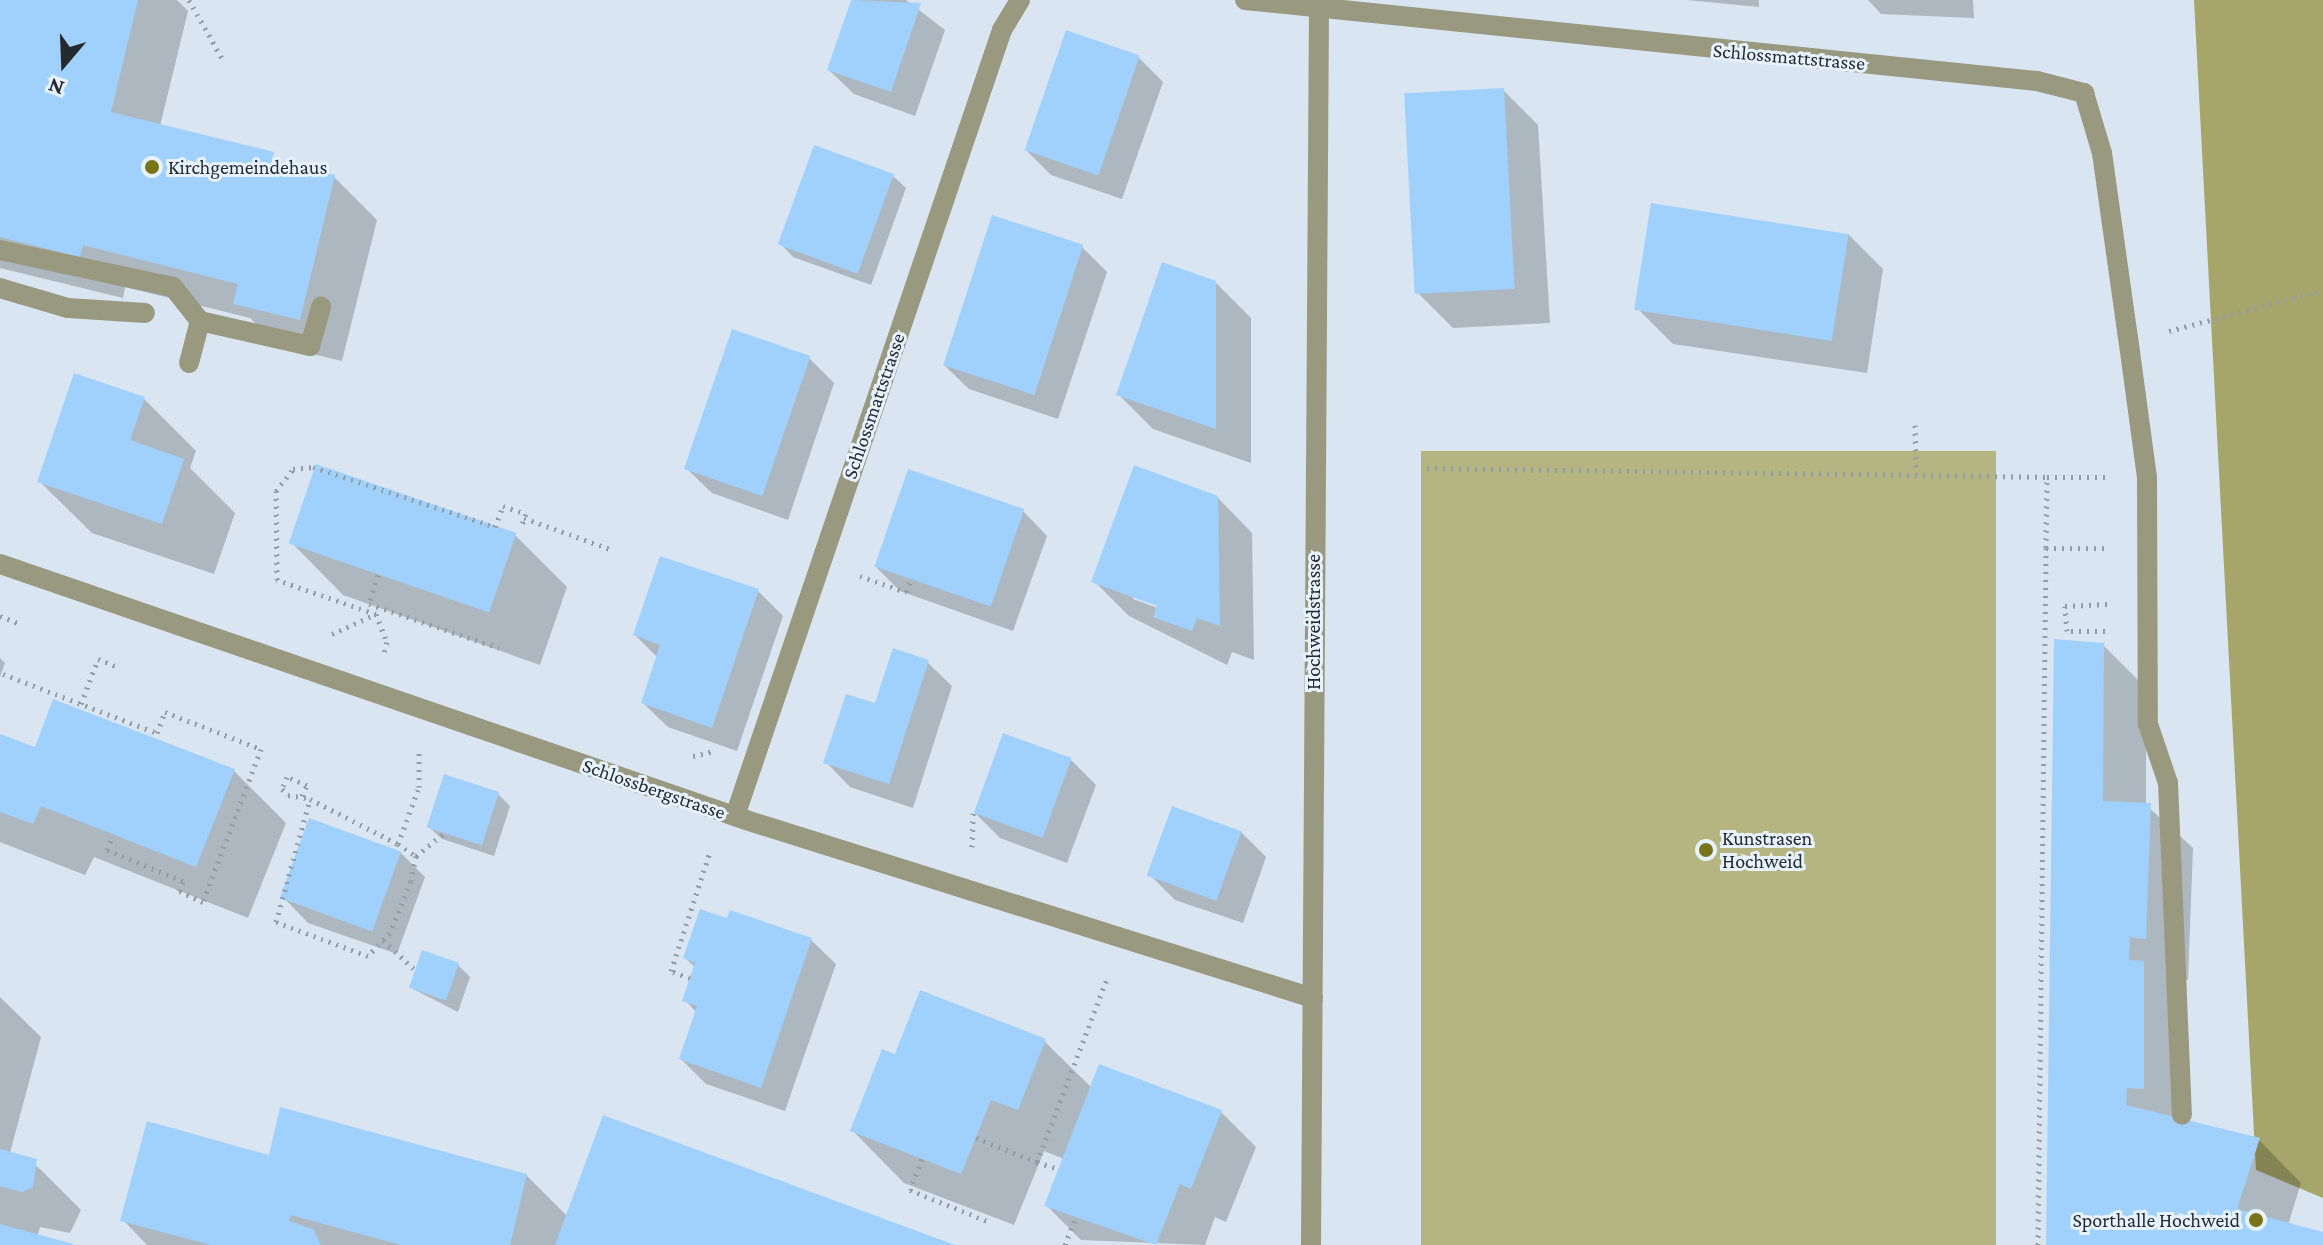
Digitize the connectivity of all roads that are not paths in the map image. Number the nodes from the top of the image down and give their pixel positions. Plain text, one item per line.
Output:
1 (1020, 0) edge
2 (1245, 0) edge
3 (1318, 6) edge
4 (0, 250) edge
5 (0, 288) edge
6 (321, 307) dead end
7 (145, 313) dead end
8 (200, 321) junction
9 (189, 363) dead end
10 (0, 564) edge
11 (735, 816) junction
12 (1313, 998) junction
13 (2182, 1115) dead end
14 (1311, 1245) edge

1 - 11 street, Schlossmattstrasse
2 - 3 street, Schlossmattstrasse
3 - 12 street, Hochweidstrasse
3 - 13 street, Schlossmattstrasse
4 - 8 street
5 - 7 street
6 - 8 street
8 - 9 street
10 - 11 street, Schlossbergstrasse
11 - 12 street, Schlossbergstrasse
12 - 14 street, Hochweidstrasse

